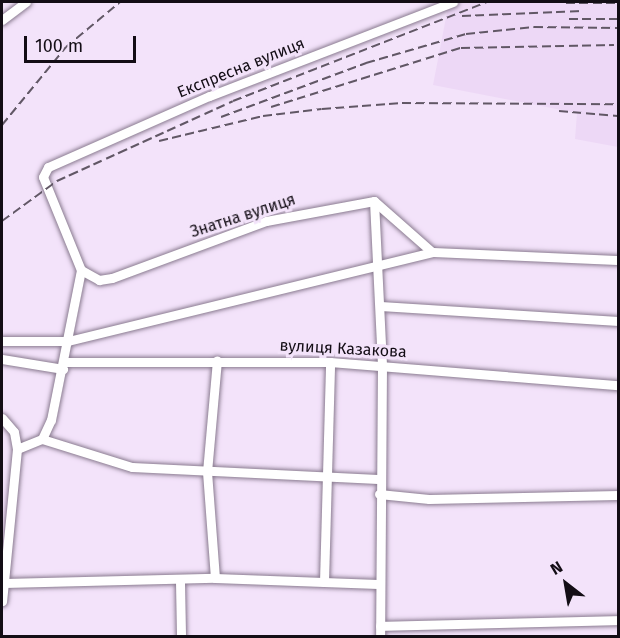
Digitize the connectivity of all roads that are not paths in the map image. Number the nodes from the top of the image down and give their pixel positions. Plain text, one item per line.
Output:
1 (26, 2) edge
2 (453, 2) edge
3 (2, 20) edge
4 (374, 201) junction
5 (432, 252) junction
6 (618, 260) edge
7 (380, 261) junction
8 (81, 270) junction
9 (381, 306) junction
10 (618, 321) edge
11 (2, 341) edge
12 (68, 341) junction
13 (2, 359) edge
14 (217, 360) junction
15 (330, 362) junction
16 (382, 364) junction
17 (64, 366) junction
18 (618, 386) edge
19 (2, 418) edge
20 (42, 439) junction
21 (17, 449) junction
22 (207, 472) junction
23 (326, 477) junction
24 (378, 479) junction
25 (379, 494) junction
26 (618, 495) edge
27 (215, 578) junction
28 (180, 582) junction
29 (324, 582) junction
30 (4, 583) junction
31 (378, 584) junction
32 (2, 601) edge
33 (618, 620) edge
34 (380, 631) edge
35 (180, 636) edge

1 - 3 street
2 - 8 street, Експресна вулиця
4 - 5 street
4 - 7 street
4 - 8 street, Знатна вулиця
5 - 6 street
5 - 7 street
7 - 9 street
7 - 12 street
8 - 12 street
9 - 10 street
9 - 16 street
11 - 12 street
12 - 17 street
13 - 17 street, вулиця Казакова
14 - 15 street, вулиця Казакова
14 - 17 street, вулиця Казакова
14 - 22 street
15 - 16 street, вулиця Казакова
15 - 23 street
16 - 18 street, вулиця Казакова
16 - 24 street
17 - 20 street
19 - 21 street
20 - 21 street
20 - 22 street
21 - 30 street
22 - 23 street
22 - 27 street
23 - 24 street
23 - 29 street
24 - 25 street
25 - 26 street
25 - 31 street
27 - 28 street
27 - 29 street
28 - 30 street
28 - 35 street
29 - 31 street
30 - 32 street
31 - 34 street
33 - 34 street

